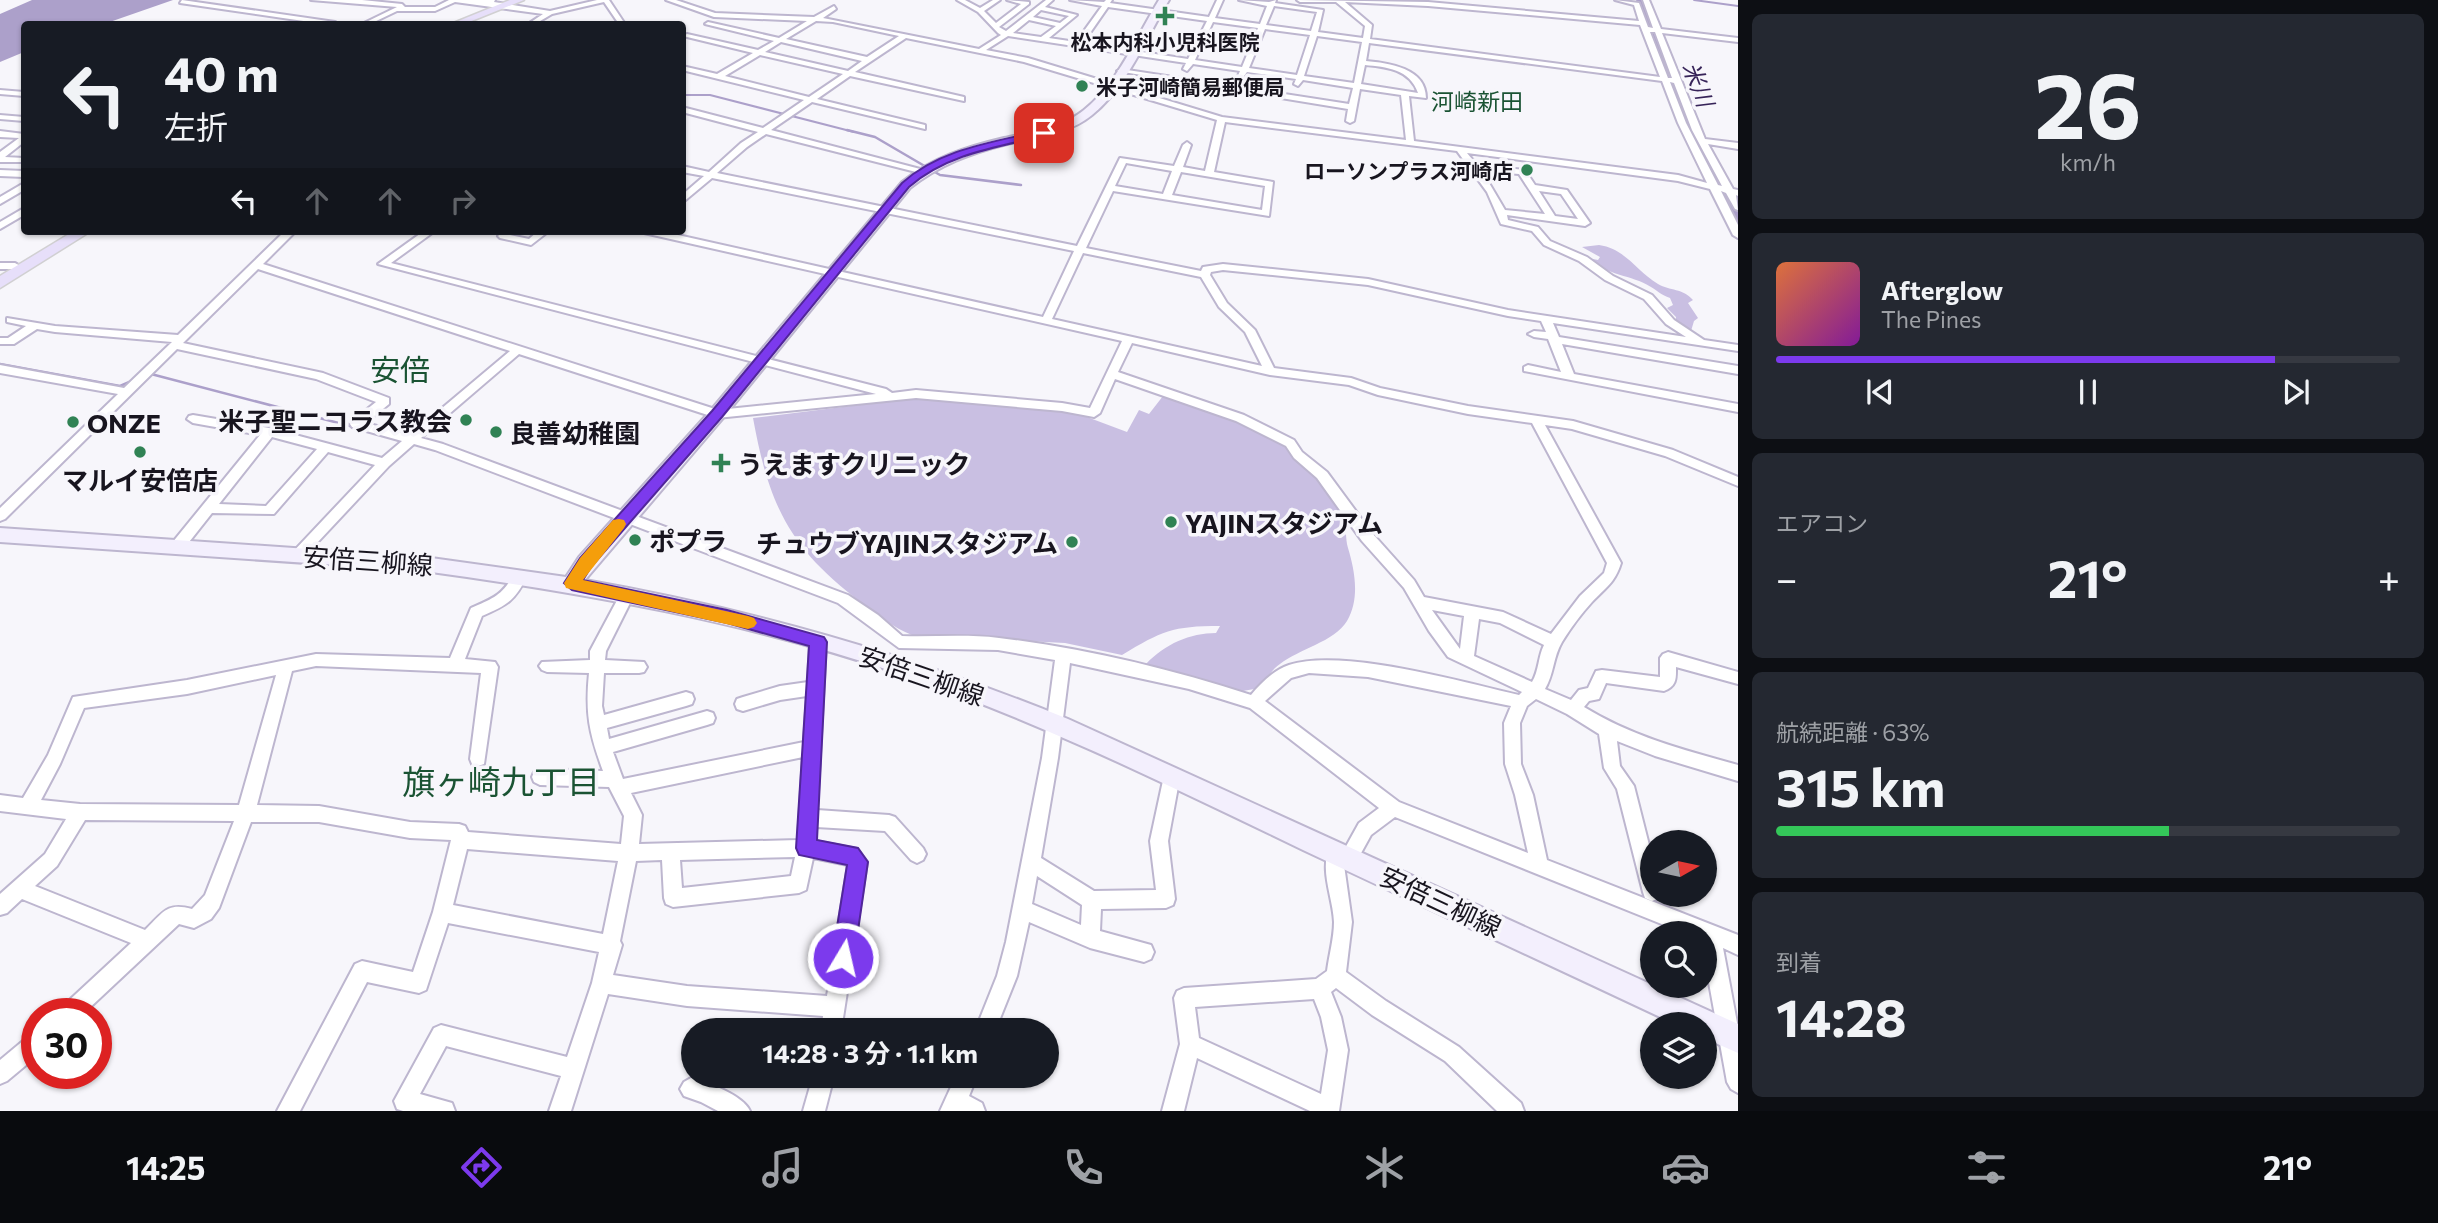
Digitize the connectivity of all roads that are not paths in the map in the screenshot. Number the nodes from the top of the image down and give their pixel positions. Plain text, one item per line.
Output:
1 (303, 0) edge
2 (313, 0) edge
3 (343, 0) edge
4 (454, 0) edge
5 (519, 0) edge
6 (606, 0) edge
7 (669, 0) edge
8 (960, 0) edge
9 (997, 0) edge
10 (1010, 0) edge
11 (1050, 0) edge
12 (1073, 0) edge
13 (1220, 0) edge
14 (1242, 0) edge
15 (1300, 0) edge
16 (1338, 0) edge
17 (1618, 0) edge
18 (1646, 0) edge
19 (182, 2) dead end
20 (499, 2) edge
21 (1029, 2) edge
22 (1107, 2) edge
23 (1272, 2) edge
24 (1636, 2) edge
25 (366, 3) junction
26 (1160, 6) edge
27 (400, 8) junction
28 (834, 8) dead end
29 (1040, 8) junction
30 (980, 10) junction
31 (550, 13) junction
32 (722, 16) junction
33 (818, 18) junction
34 (1028, 18) junction
35 (1210, 19) junction
36 (314, 21) edge
37 (372, 21) edge
38 (455, 21) edge
39 (462, 21) edge
40 (536, 21) edge
41 (622, 21) edge
42 (708, 24) junction
43 (1062, 25) junction
44 (1262, 26) junction
45 (995, 27) junction
46 (1650, 29) junction
47 (1007, 34) junction
48 (1314, 34) junction
49 (686, 35) edge
50 (905, 35) junction
51 (686, 36) edge
52 (1043, 39) junction
53 (780, 40) junction
54 (1738, 40) edge
55 (1366, 41) junction
56 (1078, 45) junction
57 (980, 51) junction
58 (759, 53) junction
59 (1131, 53) junction
60 (869, 60) junction
61 (1190, 62) junction
62 (1362, 63) junction
63 (686, 69) edge
64 (1244, 70) junction
65 (1121, 71) junction
66 (849, 73) junction
67 (719, 77) junction
68 (1300, 78) junction
69 (1665, 79) junction
70 (1184, 80) junction
71 (1677, 81) junction
72 (1111, 87) junction
73 (1356, 87) junction
74 (1237, 89) junction
75 (0, 92) edge
76 (21, 94) edge
77 (1405, 94) junction
78 (1294, 98) junction
79 (961, 99) dead end
80 (810, 100) junction
81 (0, 101) edge
82 (21, 104) edge
83 (1353, 107) junction
84 (686, 110) edge
85 (0, 117) edge
86 (21, 119) edge
87 (1220, 119) junction
88 (1350, 121) dead end
89 (922, 127) dead end
90 (766, 131) junction
91 (0, 134) edge
92 (21, 137) edge
93 (21, 140) edge
94 (1703, 141) junction
95 (1410, 142) junction
96 (1187, 145) dead end
97 (1738, 146) edge
98 (1459, 148) junction
99 (0, 158) edge
100 (21, 160) edge
101 (1476, 168) junction
102 (1177, 169) junction
103 (686, 170) edge
104 (921, 172) junction
105 (21, 174) edge
106 (1209, 174) junction
107 (2, 175) edge
108 (711, 175) junction
109 (1532, 187) junction
110 (21, 188) edge
111 (1111, 188) junction
112 (1726, 190) edge
113 (686, 197) edge
114 (1166, 198) junction
115 (0, 201) edge
116 (1738, 207) edge
117 (885, 210) junction
118 (1502, 212) junction
119 (21, 213) edge
120 (1552, 218) junction
121 (0, 226) edge
122 (66, 235) edge
123 (78, 235) edge
124 (287, 235) edge
125 (424, 235) edge
126 (504, 235) edge
127 (539, 235) edge
128 (665, 235) edge
129 (1738, 235) edge
130 (1081, 250) junction
131 (256, 265) junction
132 (8, 266) edge
133 (834, 273) junction
134 (1205, 275) junction
135 (0, 276) edge
136 (0, 283) edge
137 (1546, 319) junction
138 (11, 320) dead end
139 (1046, 321) junction
140 (35, 325) junction
141 (1534, 334) dead end
142 (1554, 338) junction
143 (1128, 339) junction
144 (0, 341) edge
145 (178, 342) junction
146 (1704, 343) junction
147 (1738, 348) edge
148 (516, 351) junction
149 (760, 362) junction
150 (0, 369) edge
151 (1528, 369) dead end
152 (1738, 370) edge
153 (1270, 372) junction
154 (1112, 374) junction
155 (1569, 376) junction
156 (127, 392) junction
157 (894, 396) junction
158 (1738, 408) edge
159 (717, 414) junction
160 (192, 419) dead end
161 (1537, 421) junction
162 (269, 432) junction
163 (410, 439) junction
164 (326, 447) junction
165 (384, 463) junction
166 (1738, 482) edge
167 (208, 508) junction
168 (0, 516) edge
169 (624, 518) junction
170 (0, 535) edge
171 (177, 547) junction
172 (297, 555) junction
173 (520, 576) junction
174 (572, 583) junction
175 (627, 595) junction
176 (1420, 601) junction
177 (1472, 613) junction
178 (818, 642) junction
179 (899, 642) junction
180 (1554, 643) junction
181 (1063, 655) junction
182 (1466, 658) junction
183 (885, 662) junction
184 (455, 664) junction
185 (286, 666) junction
186 (547, 666) dead end
187 (595, 667) junction
188 (639, 667) dead end
189 (1738, 678) edge
190 (814, 688) junction
191 (1527, 697) junction
192 (686, 699) dead end
193 (1255, 703) junction
194 (743, 704) dead end
195 (1573, 709) junction
196 (707, 718) dead end
197 (596, 724) junction
198 (1053, 724) junction
199 (1607, 730) junction
200 (603, 748) junction
201 (811, 748) junction
202 (478, 759) dead end
203 (1738, 772) edge
204 (1172, 776) junction
205 (540, 777) dead end
206 (616, 783) junction
207 (0, 803) edge
208 (28, 806) junction
209 (1393, 808) junction
210 (80, 812) junction
211 (246, 813) junction
212 (809, 818) junction
213 (460, 840) junction
214 (1640, 844) edge
215 (806, 848) junction
216 (670, 850) junction
217 (629, 851) junction
218 (917, 854) dead end
219 (1342, 855) junction
220 (1031, 862) junction
221 (1539, 864) junction
222 (20, 890) junction
223 (1640, 895) edge
224 (1092, 900) junction
225 (0, 906) edge
226 (1667, 907) edge
227 (1023, 909) junction
228 (442, 912) junction
229 (1690, 921) edge
230 (1717, 936) edge
231 (1090, 939) junction
232 (146, 940) junction
233 (612, 945) junction
234 (1738, 945) edge
235 (1144, 951) dead end
236 (1717, 963) edge
237 (1328, 982) junction
238 (603, 983) junction
239 (86, 998) edge
240 (835, 1007) junction
241 (833, 1018) edge
242 (990, 1018) edge
243 (1734, 1037) edge
244 (1190, 1044) junction
245 (21, 1056) edge
246 (575, 1069) junction
247 (0, 1074) edge
248 (1738, 1082) edge
249 (821, 1088) edge
250 (965, 1088) edge
251 (691, 1089) dead end
252 (961, 1108) edge
253 (1331, 1110) edge
254 (288, 1111) edge
255 (444, 1111) edge
256 (560, 1111) edge
257 (738, 1111) edge
258 (814, 1111) edge
259 (1173, 1111) edge
260 (1513, 1111) edge

1 - 2 street
2 - 25 street
3 - 25 street
4 - 20 street
4 - 27 street
5 - 20 main road
6 - 31 street
6 - 41 street
7 - 32 street
8 - 30 street
9 - 30 street
10 - 21 street
11 - 29 street
12 - 22 street
13 - 35 street
14 - 23 street
15 - 16 street
16 - 46 street
16 - 55 street
17 - 24 street
18 - 46 street
19 - 36 street
20 - 31 street
20 - 38 main road
20 - 39 main road
21 - 45 street
22 - 26 street
22 - 56 street
23 - 44 street
23 - 48 street
24 - 46 street
25 - 27 street
26 - 35 street
26 - 59 street
27 - 37 street
28 - 33 street
29 - 34 street
29 - 43 street
30 - 45 street
31 - 40 street
32 - 33 street
32 - 42 street
33 - 50 street
33 - 53 street
34 - 43 street
34 - 47 street
35 - 44 street
35 - 61 street
42 - 49 street
42 - 53 street
43 - 52 street
44 - 48 street
44 - 64 street
45 - 47 street
46 - 54 street
46 - 69 street
46 - 71 street
47 - 52 street
47 - 57 street
48 - 55 street
48 - 68 street
50 - 57 street
50 - 60 street
51 - 58 street
52 - 56 street
53 - 58 street
53 - 60 street
55 - 62 street
55 - 69 street
56 - 59 street
57 - 72 street
58 - 66 street
58 - 67 street
59 - 61 street
59 - 65 street
60 - 66 street
61 - 64 street
61 - 70 street
62 - 73 street
62 - 77 street
63 - 67 street
64 - 68 street
64 - 74 street
65 - 70 street
65 - 72 street
66 - 79 street
66 - 80 street
67 - 80 street
68 - 73 street
68 - 78 street
69 - 71 street
69 - 112 street
70 - 74 street
71 - 94 street
72 - 87 street
72 - 104 street
73 - 77 street
73 - 83 street
74 - 78 street
75 - 76 street
77 - 95 street
78 - 83 street
80 - 89 street
80 - 90 street
81 - 82 street
83 - 88 street
84 - 90 street
85 - 86 street
87 - 95 street
87 - 106 street
90 - 104 street
90 - 108 street
91 - 92 street
93 - 99 street
94 - 97 street
94 - 112 street
95 - 98 street
96 - 102 street
98 - 101 street
98 - 112 street
99 - 100 street
101 - 109 street
101 - 118 street
102 - 106 street
102 - 111 street
102 - 114 street
103 - 108 street
104 - 117 street
105 - 107 street
106 - 114 street
108 - 113 street
108 - 117 street
109 - 120 street
109 - 120 street
110 - 115 street
111 - 114 street
111 - 130 street
112 - 116 street
112 - 129 street
117 - 130 street
117 - 133 street
118 - 120 street
118 - 146 street
119 - 121 street
122 - 132 main road
123 - 136 main road
124 - 131 street
125 - 149 street
126 - 127 street
128 - 133 street
130 - 134 street
130 - 139 street
131 - 145 street
131 - 148 street
132 - 135 main road
133 - 139 street
133 - 149 street
134 - 137 street
134 - 153 street
137 - 142 street
137 - 146 street
138 - 140 street
139 - 143 street
140 - 144 street
140 - 145 street
141 - 142 street
142 - 152 street
142 - 155 street
143 - 153 street
143 - 154 street
145 - 156 street
145 - 163 street
146 - 147 street
148 - 159 street
148 - 163 street
149 - 157 street
149 - 159 street
150 - 156 street
151 - 155 street
153 - 161 street
154 - 157 street
154 - 176 street
155 - 158 street
156 - 168 street
157 - 159 street
159 - 169 street
160 - 162 street
161 - 166 street
161 - 180 street
162 - 164 street
162 - 167 street
163 - 165 street
163 - 169 street
164 - 165 street
164 - 167 street
165 - 172 street
167 - 171 street
169 - 174 street
169 - 179 street
170 - 171 street, 安倍三柳線
171 - 172 street, 安倍三柳線
172 - 173 street, 安倍三柳線
173 - 174 street, 安倍三柳線
173 - 184 street
174 - 175 street, 安倍三柳線
175 - 178 street, 安倍三柳線
175 - 187 street
176 - 177 street
176 - 182 street
177 - 180 street
177 - 182 street
178 - 183 street, 安倍三柳線
178 - 190 street
179 - 181 street
179 - 183 street
180 - 191 street
181 - 193 street
181 - 198 street
182 - 191 street
183 - 198 street, 安倍三柳線
184 - 185 street
184 - 202 street
185 - 208 street
185 - 211 street
186 - 187 street
187 - 188 street
187 - 197 street
189 - 195 street
190 - 194 street
190 - 201 street
191 - 193 street
191 - 195 street
191 - 221 street
192 - 197 street
193 - 209 street
195 - 199 street
196 - 200 street
197 - 200 street
198 - 204 street, 安倍三柳線
198 - 220 street
199 - 203 street
199 - 214 street
200 - 206 street
201 - 206 street
201 - 212 street
204 - 219 street, 安倍三柳線
204 - 224 street
205 - 206 street
206 - 217 street
207 - 208 street
208 - 210 street
209 - 219 street
209 - 221 street
210 - 211 street
210 - 222 street
211 - 213 street
211 - 232 street
212 - 215 street
212 - 218 street
213 - 217 street
213 - 228 street
215 - 216 street
215 - 216 street
215 - 240 street
216 - 217 street
217 - 233 street
219 - 237 street
219 - 243 street, 安倍三柳線
220 - 224 street
220 - 227 street
221 - 223 street
222 - 225 street
222 - 232 street
224 - 231 street
226 - 229 street
227 - 231 street
227 - 242 street
228 - 233 street
228 - 254 street
230 - 234 street
231 - 235 street
232 - 239 street
233 - 238 street
236 - 243 street
237 - 244 street
237 - 253 street
237 - 260 street
238 - 240 street
238 - 246 street
240 - 241 street
243 - 248 street
244 - 253 street
244 - 259 street
245 - 247 street
246 - 255 street
246 - 256 street
249 - 258 street
250 - 252 street
251 - 257 street

